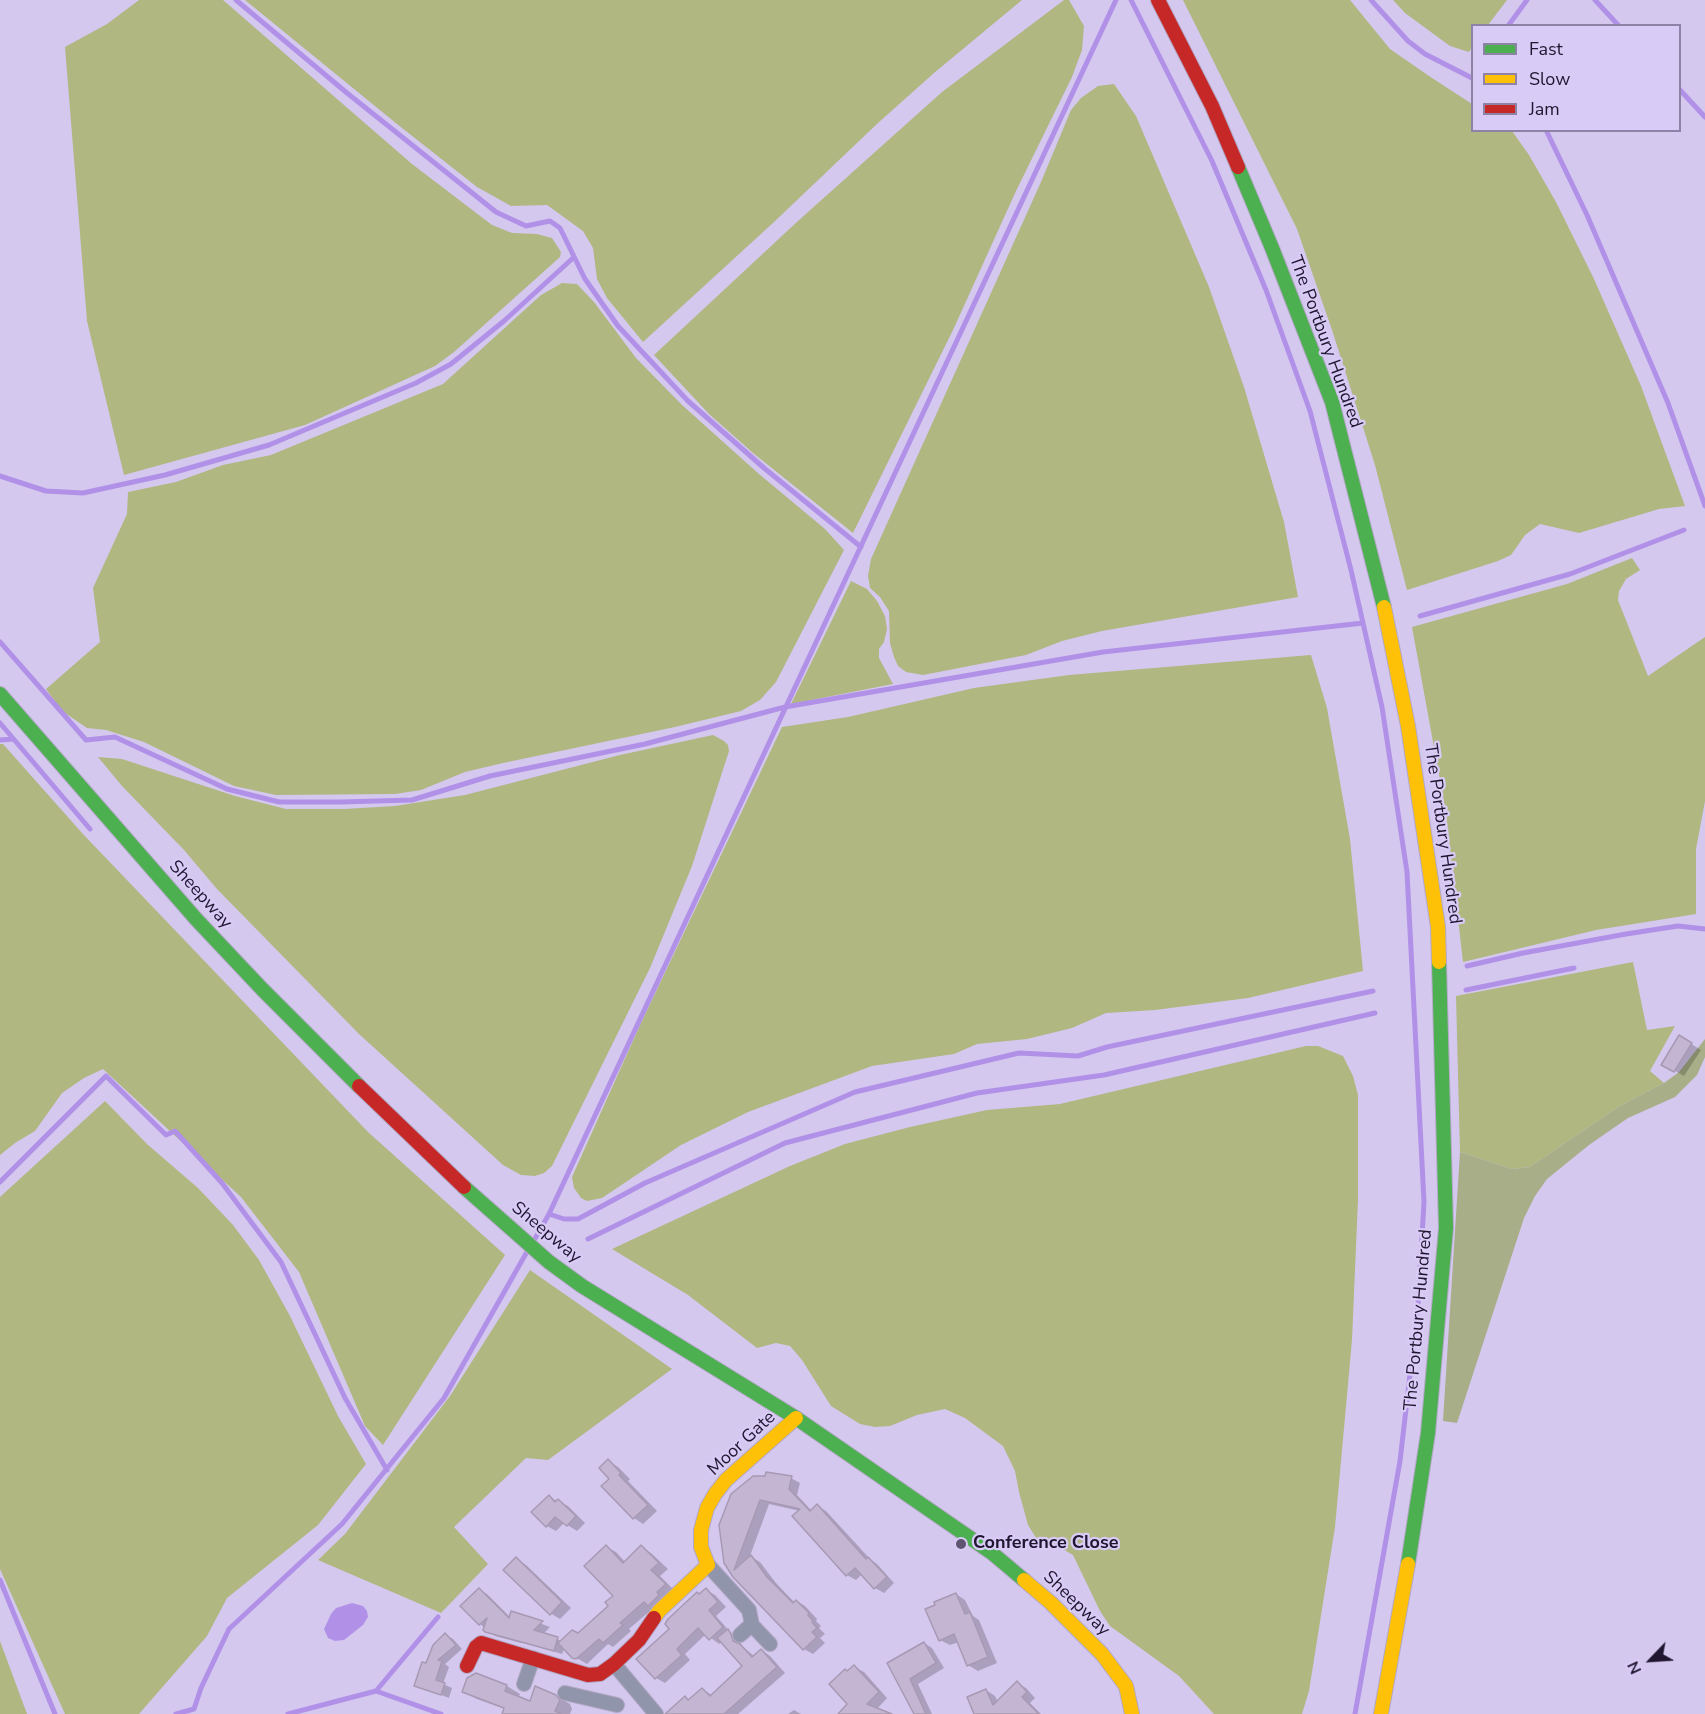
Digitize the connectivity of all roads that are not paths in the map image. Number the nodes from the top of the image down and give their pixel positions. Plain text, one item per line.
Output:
1 (1158, 0) edge
2 (0, 694) edge
3 (796, 1418) junction
4 (708, 1565) junction
5 (752, 1624) junction
6 (740, 1635) dead end
7 (770, 1644) dead end
8 (533, 1658) junction
9 (614, 1664) junction
10 (467, 1666) dead end
11 (591, 1676) junction
12 (524, 1684) dead end
13 (565, 1693) dead end
14 (592, 1699) junction
15 (617, 1705) dead end
16 (656, 1714) edge
17 (1132, 1714) edge
18 (1381, 1714) edge

1 - 18 street, The Portbury Hundred
2 - 3 street, Sheepway
3 - 4 street, Moor Gate
3 - 17 street, Sheepway
4 - 5 street, Moor Gate
4 - 9 street
5 - 6 street
5 - 7 street, Moor Gate
8 - 10 street
8 - 11 street
8 - 12 street
9 - 11 street
9 - 16 street
11 - 14 street
13 - 14 street
14 - 15 street

